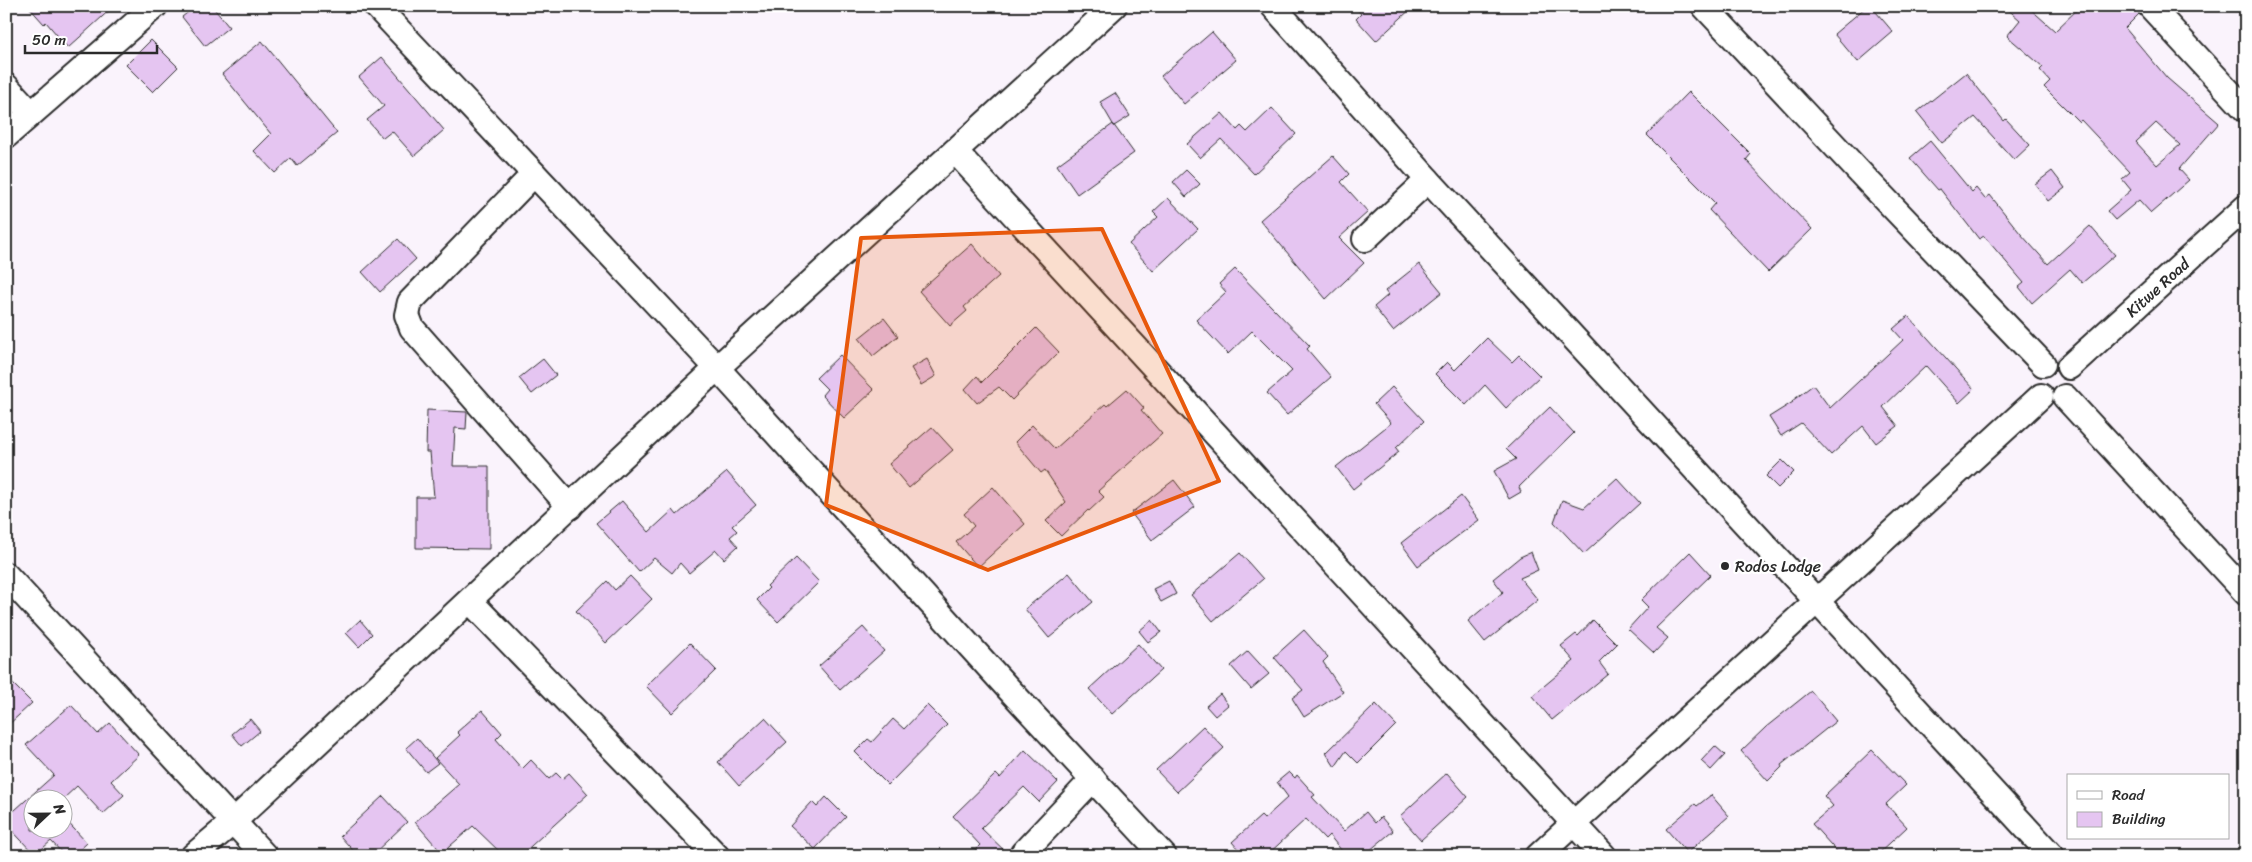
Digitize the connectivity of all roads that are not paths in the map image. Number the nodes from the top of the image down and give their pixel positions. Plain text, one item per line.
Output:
1 (155, 6) edge
2 (376, 6) edge
3 (1114, 6) edge
4 (1273, 6) edge
5 (1704, 6) edge
6 (2150, 6) edge
7 (6, 86) edge
8 (2246, 110) edge
9 (32, 113) junction
10 (6, 136) edge
11 (955, 151) junction
12 (534, 174) junction
13 (1428, 180) junction
14 (2246, 207) edge
15 (1366, 239) dead end
16 (2043, 364) junction
17 (2069, 367) junction
18 (717, 368) junction
19 (2041, 396) junction
20 (2065, 397) junction
21 (570, 507) junction
22 (6, 576) edge
23 (2246, 593) edge
24 (470, 601) junction
25 (1817, 602) junction
26 (1093, 779) junction
27 (233, 822) junction
28 (1574, 823) junction
29 (1023, 852) dead end
30 (193, 856) edge
31 (265, 856) edge
32 (717, 856) edge
33 (1164, 856) edge
34 (1538, 856) edge
35 (1604, 856) edge
36 (2052, 856) edge

1 - 9 street
2 - 12 street
3 - 11 street
4 - 13 street
5 - 16 street
6 - 8 street
7 - 9 street
9 - 10 street
11 - 18 street
11 - 28 street
12 - 18 street
12 - 21 street
13 - 15 street
13 - 25 street
14 - 17 street, Kitwe Road
16 - 17 street
16 - 19 street
17 - 20 street
18 - 21 street
18 - 26 street
19 - 20 street
19 - 25 street
20 - 23 street
21 - 24 street
22 - 27 street
24 - 27 street
24 - 32 street
25 - 28 street
25 - 36 street
26 - 29 street
26 - 33 street
27 - 30 street
27 - 31 street
28 - 34 street
28 - 35 street

